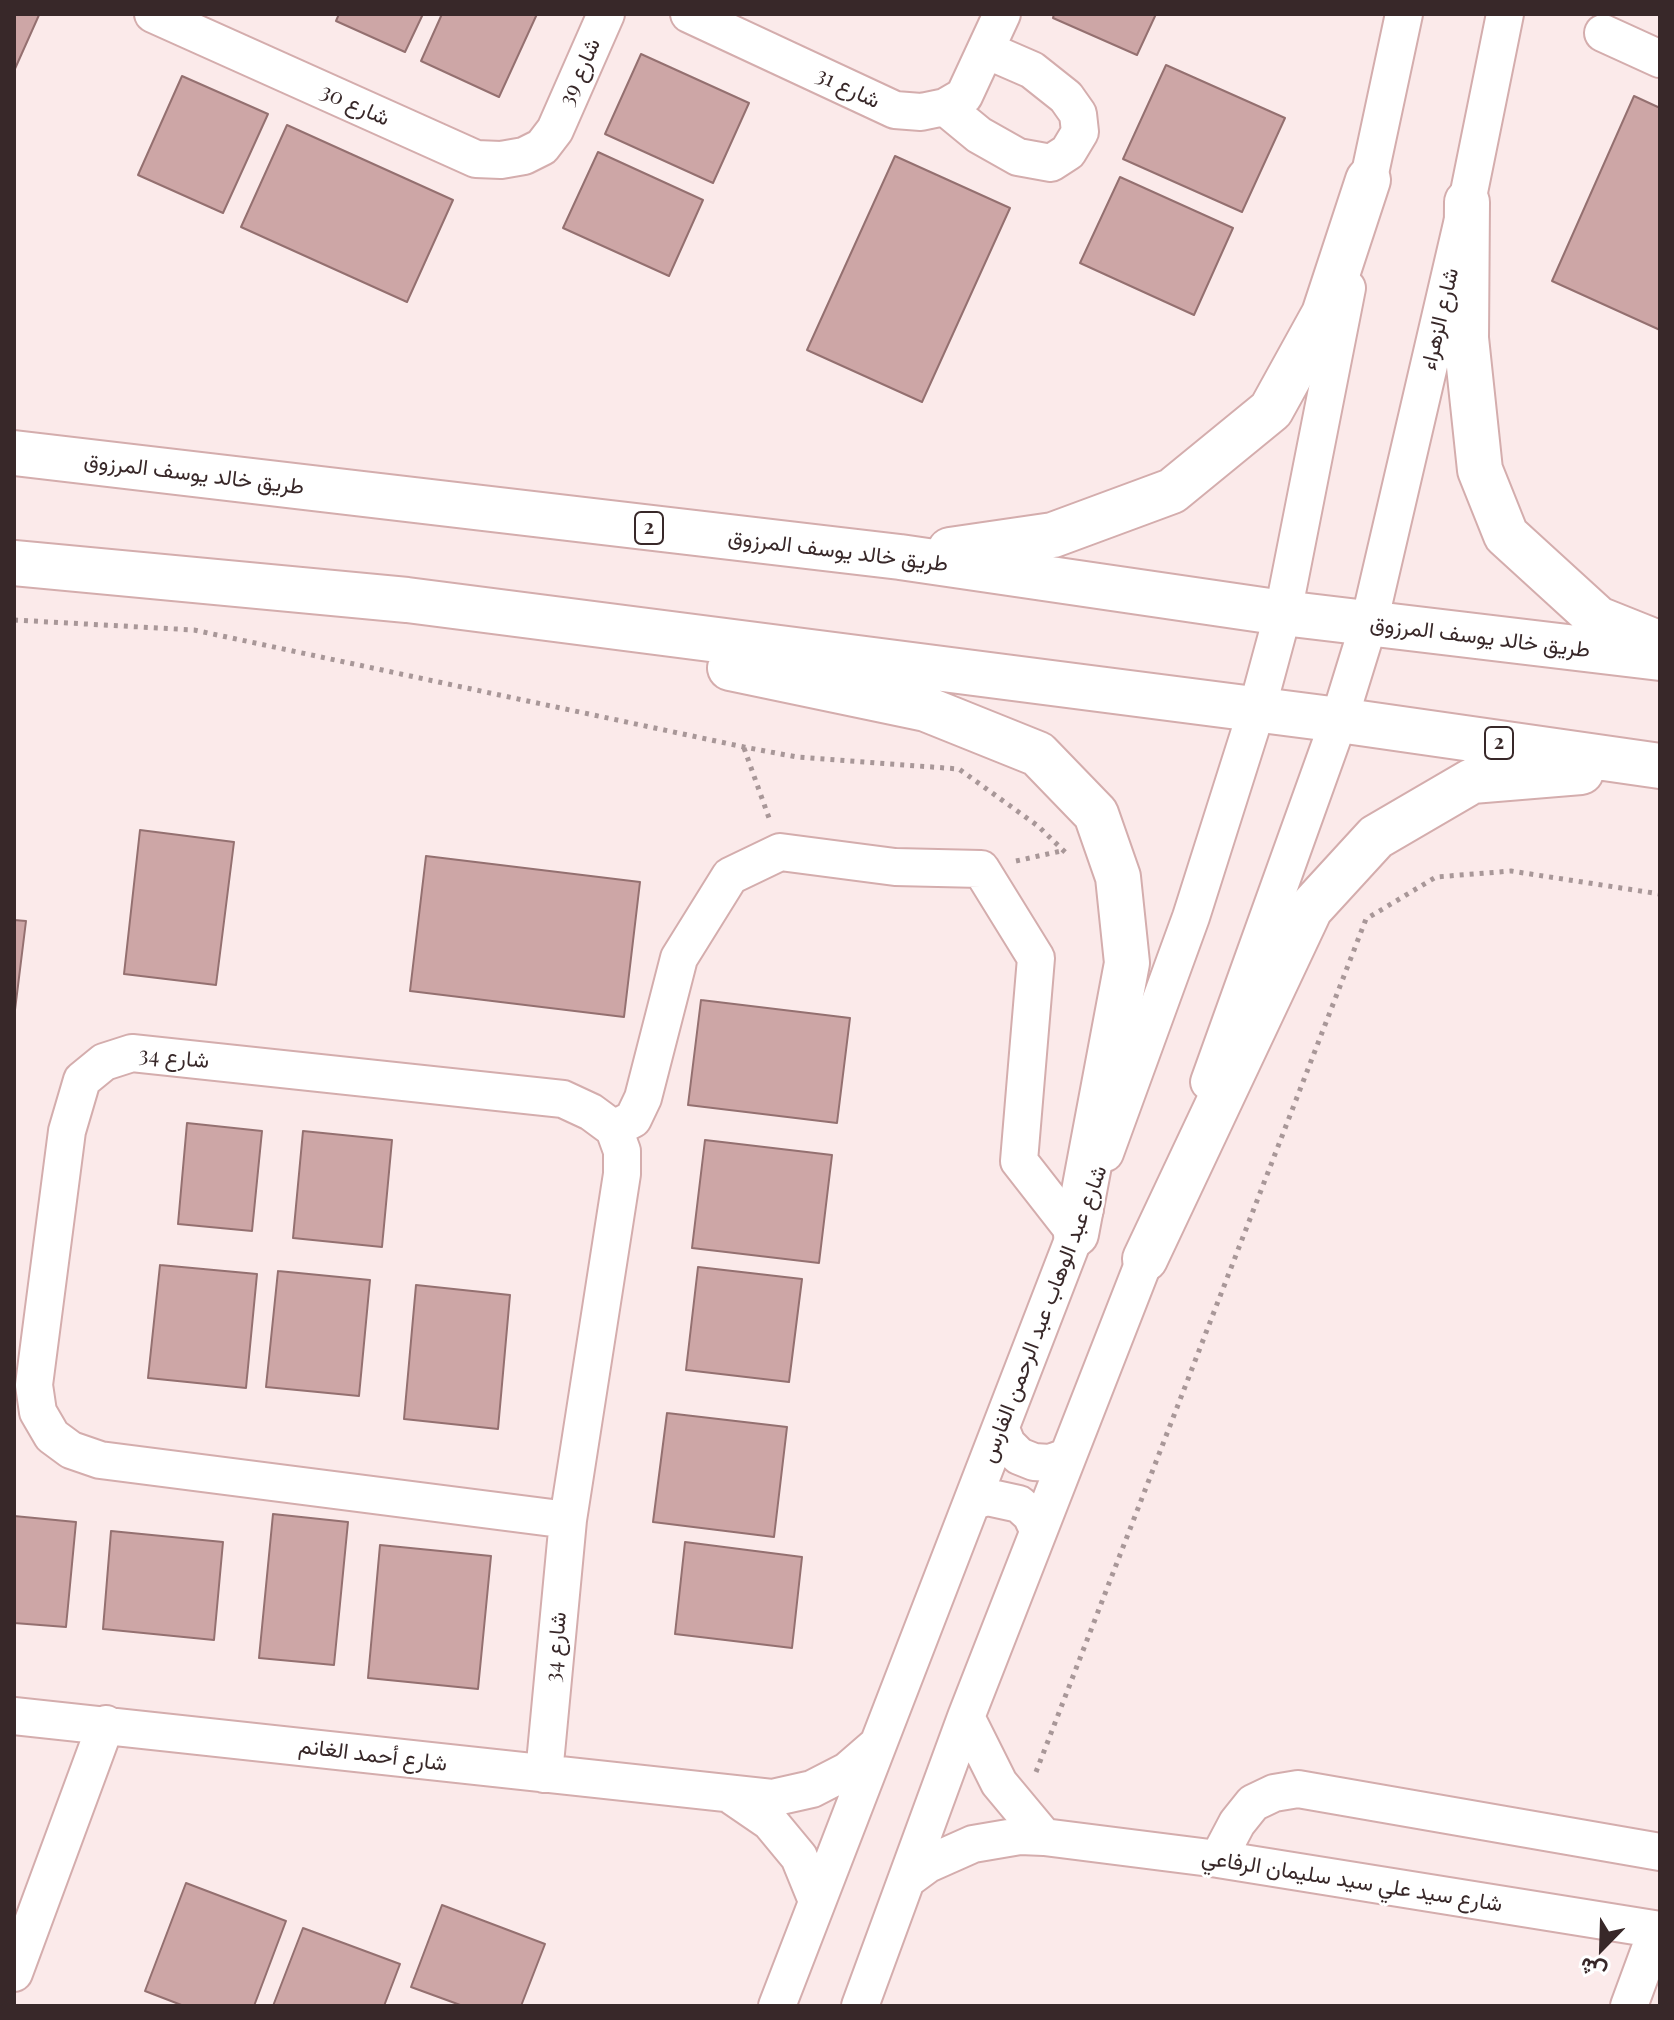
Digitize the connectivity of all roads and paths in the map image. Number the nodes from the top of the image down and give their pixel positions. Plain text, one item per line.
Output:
1 (153, 14) edge
2 (606, 14) edge
3 (689, 14) edge
4 (1002, 14) edge
5 (1404, 14) edge
6 (1505, 14) edge
7 (1603, 33) dead end
8 (986, 50) junction
9 (1660, 59) edge
10 (945, 107) junction
11 (555, 130) joint
12 (1368, 180) junction
13 (1467, 202) junction
14 (14, 453) edge
15 (900, 557) junction
16 (14, 563) edge
17 (407, 600) junction
18 (1283, 613) junction
19 (14, 620) edge
20 (1369, 623) junction
21 (1660, 643) edge
22 (1660, 658) edge
23 (1257, 709) junction
24 (1339, 720) junction
25 (744, 747) junction
26 (1659, 765) edge
27 (1062, 851) dead end
28 (780, 852) junction
29 (1660, 894) edge
30 (614, 1129) junction
31 (1076, 1234) junction
32 (1145, 1259) junction
33 (1001, 1429) junction
34 (1066, 1457) junction
35 (972, 1502) junction
36 (568, 1520) junction
37 (1038, 1530) junction
38 (14, 1716) edge
39 (966, 1717) junction
40 (106, 1724) junction
41 (877, 1745) junction
42 (544, 1774) junction
43 (1033, 1778) dead end
44 (732, 1796) junction
45 (1044, 1837) junction
46 (1660, 1852) edge
47 (1218, 1859) junction
48 (909, 1878) junction
49 (817, 1901) junction
50 (1658, 1930) edge
51 (14, 1973) edge
52 (777, 2006) edge
53 (860, 2006) edge
54 (1629, 2006) edge

1 - 11 street, شارع 30
2 - 11 street, شارع 39
3 - 10 street, شارع 31
4 - 8 street
5 - 12 street
6 - 13 street, شارع الزهراء
7 - 9 street
8 - 10 street
8 - 10 street
12 - 15 main road
12 - 18 street
13 - 20 street, شارع الزهراء
13 - 21 main road
14 - 15 main road, طريق خالد يوسف المرزوق / 2
15 - 18 main road, طريق خالد يوسف المرزوق / 2
16 - 17 main road, 2
17 - 23 main road, 2
17 - 31 main road
18 - 20 main road, طريق خالد يوسف المرزوق / 2
18 - 23 street, شارع عبد الوهاب عبد الرحمن الفارس
19 - 25 path
20 - 22 main road, طريق خالد يوسف المرزوق / 2
20 - 24 street
23 - 24 main road, 2
23 - 31 street, شارع عبد الوهاب عبد الرحمن الفارس
24 - 26 main road, 2
24 - 32 street
25 - 27 path
25 - 28 path
26 - 32 main road
28 - 30 street
28 - 31 street
29 - 43 path
30 - 36 street, شارع 34
30 - 36 street, شارع 34
31 - 33 street, شارع عبد الوهاب عبد الرحمن الفارس
32 - 34 street
33 - 34 street
33 - 35 street, شارع عبد الوهاب عبد الرحمن الفارس
34 - 37 street
35 - 37 street
35 - 41 street, شارع عبد الوهاب عبد الرحمن الفارس
36 - 42 street, شارع 34
37 - 39 street
38 - 40 street, شارع أحمد الغانم
39 - 45 street
39 - 48 street
40 - 42 street, شارع أحمد الغانم
40 - 51 street
41 - 44 street, شارع أحمد الغانم
41 - 49 street, شارع عبد الوهاب عبد الرحمن الفارس
42 - 44 street, شارع أحمد الغانم
44 - 49 street, شارع أحمد الغانم
45 - 47 street, شارع سيد علي سيد سليمان الرفاعي
45 - 48 street, شارع سيد علي سيد سليمان الرفاعي
46 - 47 street
47 - 50 street, شارع سيد علي سيد سليمان الرفاعي
48 - 53 street
49 - 52 street, شارع عبد الوهاب عبد الرحمن الفارس
50 - 54 street

